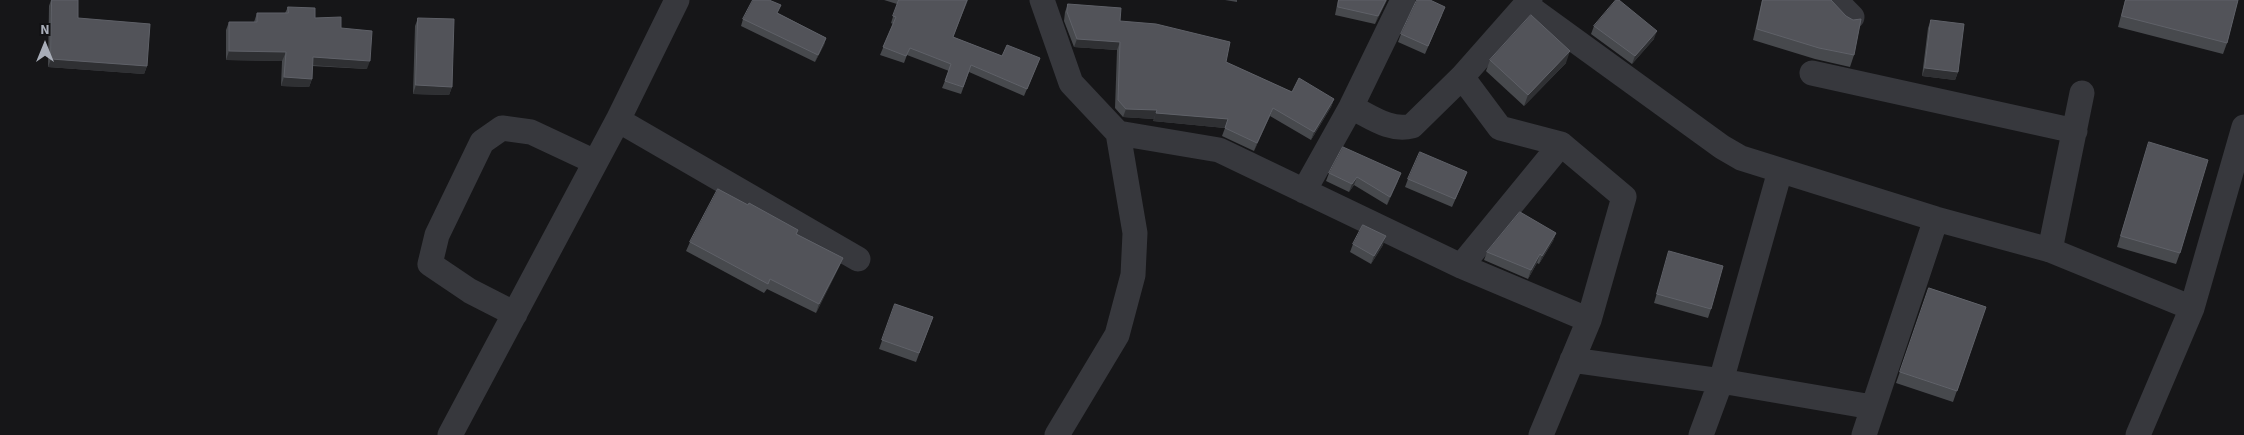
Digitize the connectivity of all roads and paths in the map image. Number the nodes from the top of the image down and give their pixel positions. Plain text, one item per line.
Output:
1 (677, 0) edge
2 (1042, 0) edge
3 (1402, 0) edge
4 (1835, 0) edge
5 (1528, 2) edge
6 (1852, 17) edge
7 (1812, 73) dead end
8 (1462, 77) junction
9 (2082, 93) dead end
10 (1351, 107) junction
11 (618, 120) junction
12 (2244, 127) edge
13 (2074, 131) junction
14 (1118, 133) junction
15 (1561, 144) junction
16 (595, 162) junction
17 (1780, 171) junction
18 (1304, 190) junction
19 (1936, 219) junction
20 (2050, 250) junction
21 (858, 259) dead end
22 (1461, 266) junction
23 (2192, 308) junction
24 (515, 314) junction
25 (1589, 320) junction
26 (1572, 360) junction
27 (1721, 381) junction
28 (1872, 407) junction
29 (450, 435) edge
30 (1057, 435) edge
31 (1541, 435) edge
32 (1701, 435) edge
33 (1864, 435) edge
34 (2138, 435) edge

1 - 11 street
2 - 14 street
3 - 10 street
4 - 6 street
5 - 8 street
5 - 17 street
7 - 13 street
8 - 10 street
8 - 15 street
9 - 13 street
10 - 18 street
11 - 16 street
11 - 21 street
12 - 23 street
13 - 20 street
14 - 18 street
14 - 30 street
15 - 22 street
15 - 25 street
16 - 24 street
16 - 24 street
17 - 19 street
17 - 27 street
18 - 22 street
19 - 20 street
19 - 28 street
20 - 23 street
22 - 25 street
23 - 34 street
24 - 29 street
25 - 26 street
26 - 27 street
26 - 31 street
27 - 28 street
27 - 32 street
28 - 33 street

